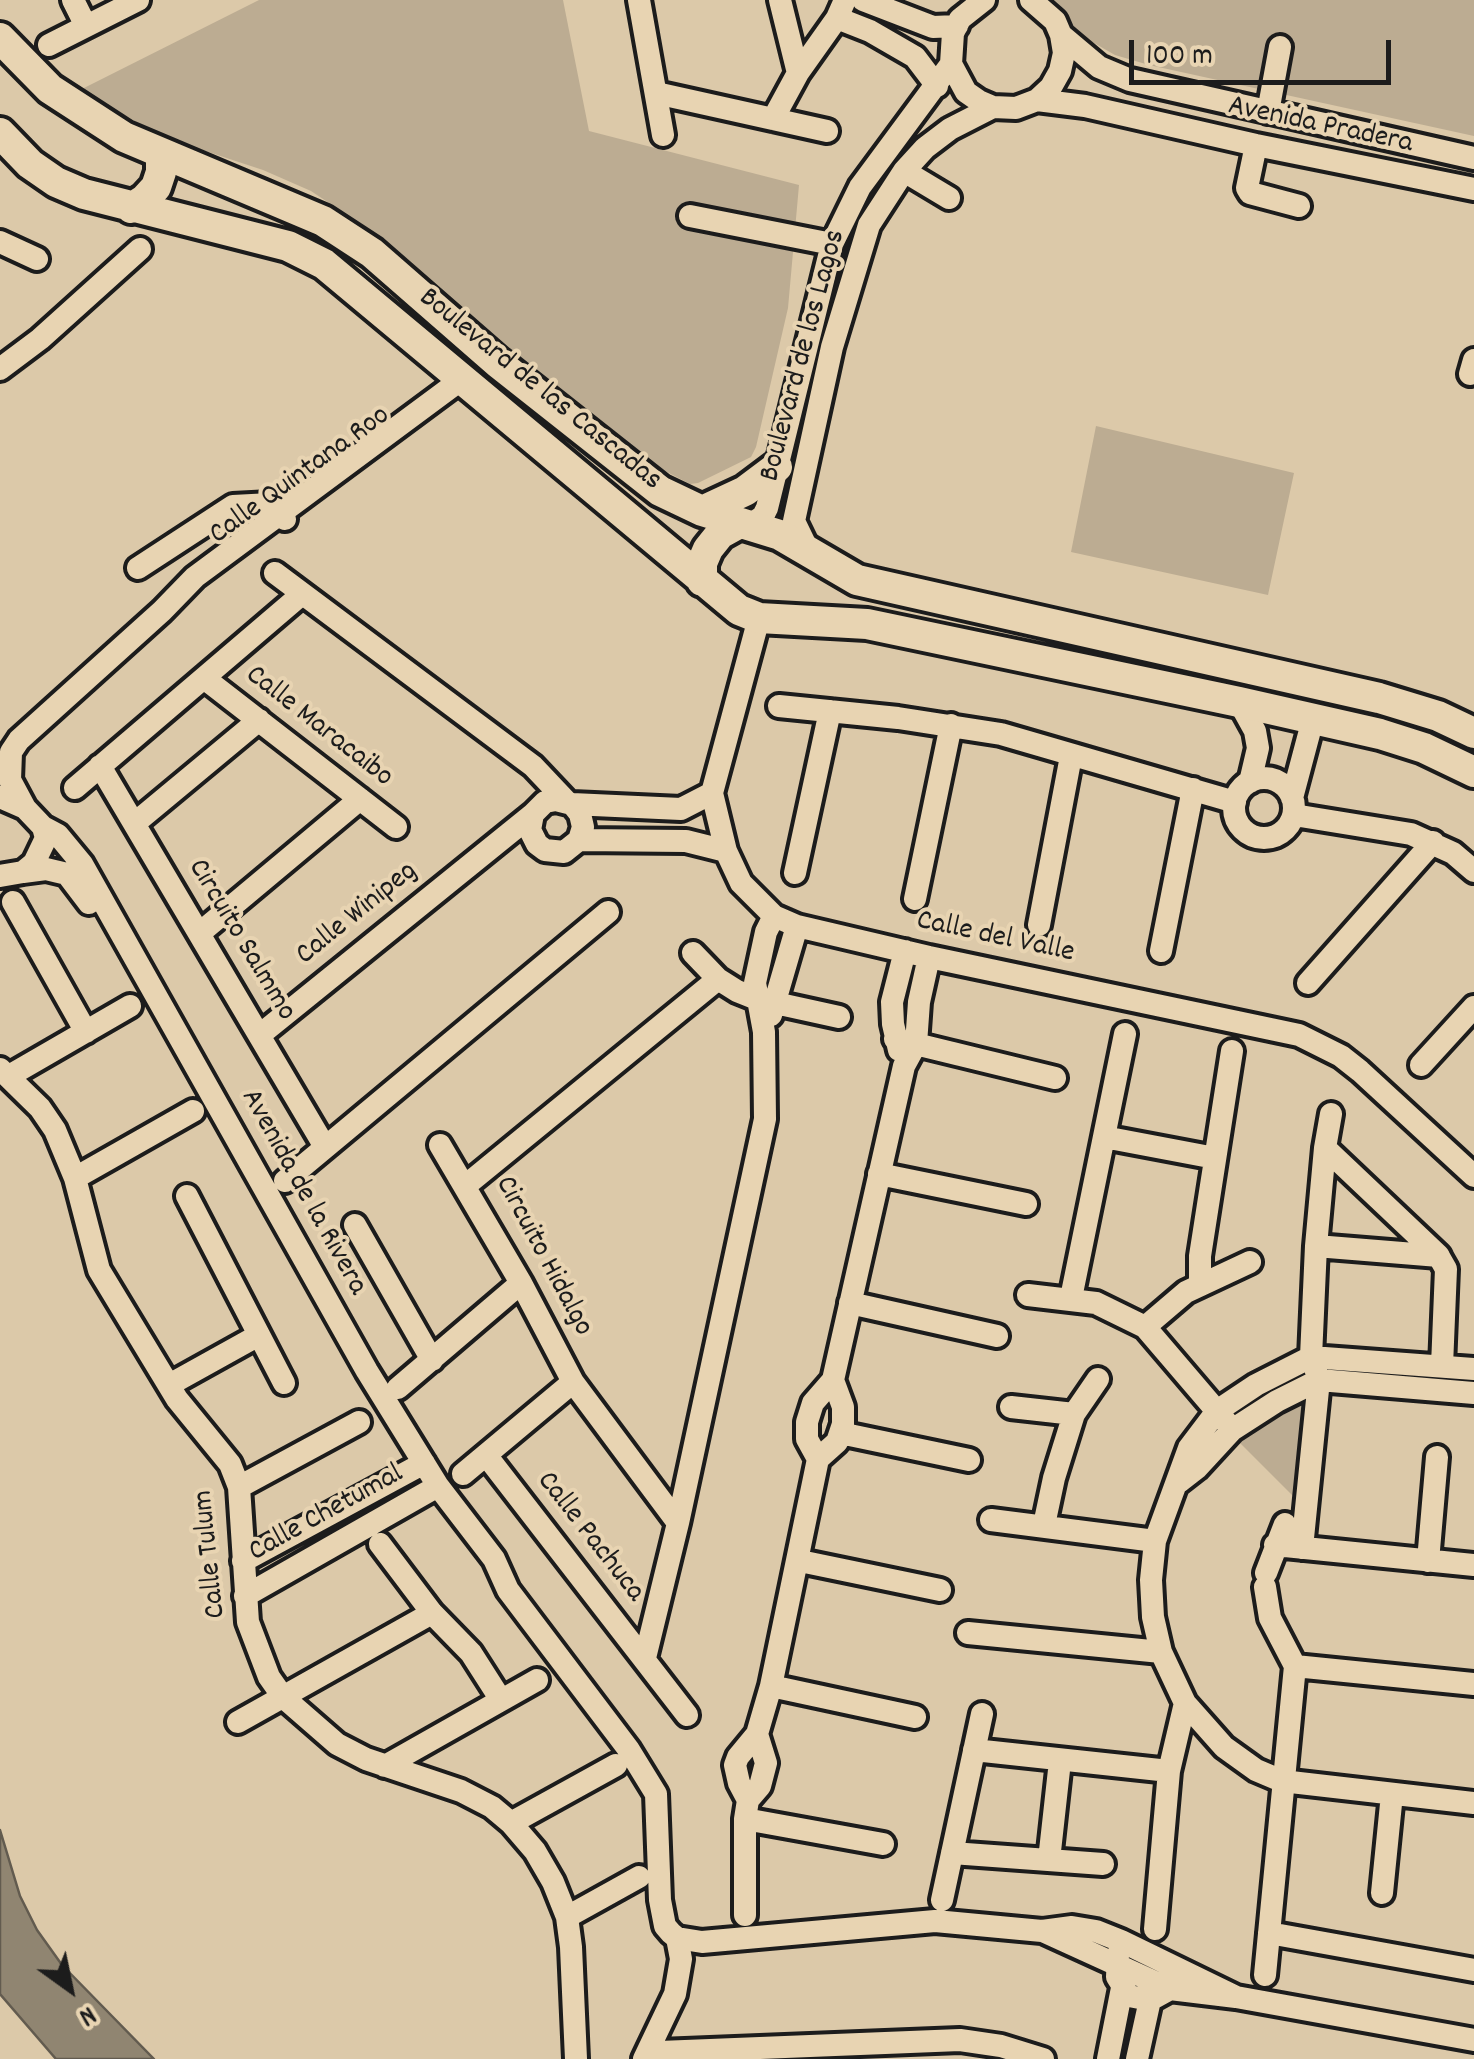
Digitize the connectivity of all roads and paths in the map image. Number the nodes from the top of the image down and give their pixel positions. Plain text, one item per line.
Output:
1 (74, 0) edge
2 (138, 0) edge
3 (639, 0) edge
4 (780, 0) edge
5 (863, 0) edge
6 (1031, 0) edge
7 (971, 8) edge
8 (841, 9) edge
9 (86, 26) junction
10 (1061, 35) junction
11 (0, 38) edge
12 (49, 45) dead end
13 (1280, 47) dead end
14 (0, 64) edge
15 (951, 64) junction
16 (1099, 67) junction
17 (798, 73) junction
18 (37, 77) junction
19 (656, 93) junction
20 (930, 95) junction
21 (1037, 100) junction
22 (1085, 106) junction
23 (994, 107) junction
24 (1268, 112) junction
25 (774, 119) junction
26 (950, 129) junction
27 (827, 131) dead end
28 (1350, 132) junction
29 (0, 133) edge
30 (663, 136) dead end
31 (1256, 145) junction
32 (161, 156) junction
33 (1474, 158) edge
34 (1342, 162) junction
35 (904, 171) junction
36 (1474, 189) edge
37 (949, 198) dead end
38 (1299, 206) dead end
39 (131, 208) junction
40 (690, 216) dead end
41 (0, 242) edge
42 (832, 244) junction
43 (140, 248) dead end
44 (38, 259) dead end
45 (0, 369) edge
46 (468, 384) junction
47 (777, 466) junction
48 (248, 504) junction
49 (702, 511) junction
50 (283, 517) junction
51 (744, 524) junction
52 (257, 537) junction
53 (819, 559) junction
54 (138, 568) dead end
55 (276, 573) dead end
56 (702, 581) junction
57 (302, 594) junction
58 (760, 618) junction
59 (809, 619) junction
60 (204, 678) junction
61 (1239, 702) junction
62 (780, 706) dead end
63 (830, 711) junction
64 (1313, 719) junction
65 (258, 720) junction
66 (951, 725) junction
67 (1474, 733) edge
68 (6, 743) edge
69 (1070, 756) junction
70 (100, 766) junction
71 (532, 766) junction
72 (1474, 772) edge
73 (1250, 782) junction
74 (75, 788) dead end
75 (1192, 789) junction
76 (712, 794) junction
77 (0, 798) edge
78 (360, 798) junction
79 (1235, 802) junction
80 (569, 803) junction
81 (1293, 806) junction
82 (25, 808) junction
83 (681, 810) junction
84 (535, 812) junction
85 (136, 823) junction
86 (396, 826) dead end
87 (43, 827) junction
88 (579, 840) junction
89 (686, 841) junction
90 (1433, 842) junction
91 (494, 844) junction
92 (537, 844) junction
93 (726, 851) junction
94 (1474, 871) edge
95 (795, 873) dead end
96 (11, 874) edge
97 (915, 898) dead end
98 (13, 902) dead end
99 (608, 912) dead end
100 (774, 916) junction
101 (1039, 925) dead end
102 (797, 926) junction
103 (201, 932) junction
104 (905, 951) junction
105 (1160, 951) dead end
106 (693, 954) dead end
107 (930, 957) junction
108 (141, 979) junction
109 (718, 979) junction
110 (1308, 982) dead end
111 (766, 1001) junction
112 (130, 1006) dead end
113 (1474, 1007) edge
114 (838, 1017) dead end
115 (86, 1032) junction
116 (260, 1034) junction
117 (1126, 1034) dead end
118 (905, 1041) junction
119 (1232, 1052) dead end
120 (1422, 1065) dead end
121 (5, 1072) edge
122 (1054, 1078) dead end
123 (193, 1111) dead end
124 (1331, 1114) dead end
125 (1104, 1137) junction
126 (440, 1145) dead end
127 (326, 1148) junction
128 (1325, 1148) junction
129 (1215, 1158) junction
130 (879, 1174) junction
131 (1474, 1176) edge
132 (75, 1178) junction
133 (285, 1182) dead end
134 (464, 1186) junction
135 (187, 1196) dead end
136 (1026, 1204) dead end
137 (354, 1225) dead end
138 (1316, 1246) junction
139 (1438, 1256) junction
140 (1250, 1262) dead end
141 (521, 1283) junction
142 (1200, 1284) junction
143 (1028, 1294) dead end
144 (1071, 1298) junction
145 (850, 1303) junction
146 (1145, 1326) junction
147 (259, 1335) junction
148 (997, 1336) dead end
149 (432, 1360) junction
150 (1442, 1366) junction
151 (1315, 1368) junction
152 (1474, 1369) edge
153 (1098, 1379) dead end
154 (833, 1380) junction
155 (573, 1382) junction
156 (284, 1383) dead end
157 (169, 1386) junction
158 (398, 1388) dead end
159 (1474, 1394) edge
160 (1011, 1407) dead end
161 (1217, 1411) junction
162 (1074, 1414) junction
163 (358, 1422) dead end
164 (1232, 1430) junction
165 (840, 1433) junction
166 (486, 1454) junction
167 (1438, 1457) dead end
168 (818, 1459) junction
169 (969, 1460) dead end
170 (418, 1467) junction
171 (463, 1474) dead end
172 (1178, 1482) junction
173 (240, 1487) junction
174 (432, 1491) junction
175 (348, 1506) junction
176 (990, 1520) dead end
177 (678, 1524) junction
178 (1044, 1526) junction
179 (370, 1538) junction
180 (1155, 1541) junction
181 (1302, 1548) junction
182 (1428, 1560) junction
183 (800, 1561) junction
184 (244, 1562) junction
185 (1474, 1565) edge
186 (940, 1590) dead end
187 (245, 1596) junction
188 (432, 1613) junction
189 (968, 1633) dead end
190 (1161, 1652) junction
191 (645, 1658) junction
192 (1295, 1666) junction
193 (537, 1680) dead end
194 (1474, 1684) edge
195 (771, 1686) junction
196 (283, 1697) junction
197 (501, 1700) junction
198 (1185, 1704) junction
199 (982, 1714) dead end
200 (687, 1715) dead end
201 (915, 1717) dead end
202 (238, 1722) dead end
203 (974, 1750) junction
204 (623, 1757) junction
205 (1060, 1761) junction
206 (385, 1766) junction
207 (1169, 1771) junction
208 (1282, 1782) junction
209 (1392, 1794) junction
210 (1474, 1803) edge
211 (747, 1809) junction
212 (512, 1823) junction
213 (883, 1844) dead end
214 (952, 1852) junction
215 (1049, 1860) junction
216 (1103, 1864) dead end
217 (639, 1877) dead end
218 (1382, 1893) dead end
219 (942, 1900) dead end
220 (567, 1917) junction
221 (748, 1926) junction
222 (1154, 1929) dead end
223 (1268, 1933) junction
224 (678, 1938) junction
225 (1118, 1952) junction
226 (1474, 1970) edge
227 (1265, 1975) dead end
228 (1166, 1986) junction
229 (1122, 1988) junction
230 (1474, 2040) edge
231 (908, 2052) edge
232 (798, 2053) edge
233 (652, 2055) edge
234 (688, 2055) edge
235 (1032, 2057) edge
236 (576, 2059) edge
237 (1108, 2059) edge
238 (1137, 2059) edge

1 - 9 street
2 - 9 street
3 - 19 street
4 - 17 street
5 - 7 street
6 - 10 street, Avenida Pradera
7 - 15 street
8 - 17 street
8 - 20 street
9 - 12 street
10 - 16 street, Avenida Pradera
10 - 21 street
11 - 18 main road, Boulevard de las Cascadas
13 - 24 street
14 - 18 main road
15 - 20 street, Boulevard de los Lagos
15 - 23 street
16 - 22 street
16 - 24 street, Avenida Pradera
17 - 25 street
18 - 32 main road, Boulevard de las Cascadas
19 - 25 street
19 - 30 street
20 - 26 street
20 - 42 street, Boulevard de los Lagos
21 - 22 street, Avenida Pradera
21 - 23 street, Avenida Pradera
22 - 31 street, Avenida Pradera
23 - 26 street, Boulevard de los Lagos
24 - 28 street, Avenida Pradera
25 - 27 street
26 - 35 street, Boulevard de los Lagos
28 - 33 street, Avenida Pradera
28 - 34 street
29 - 39 main road, Boulevard de las Cascadas
31 - 34 street, Avenida Pradera
31 - 38 street
32 - 39 main road
32 - 49 main road, Boulevard de las Cascadas
34 - 36 street, Avenida Pradera
35 - 37 street
35 - 53 street, Boulevard de los Lagos
39 - 46 main road, Boulevard de las Cascadas
40 - 42 street
41 - 44 street
42 - 47 street, Boulevard de los Lagos
43 - 45 street
46 - 50 street, Calle Quintana Roo
46 - 56 main road, Boulevard de las Cascadas
47 - 49 main road
47 - 51 street, Boulevard de los Lagos
48 - 50 street
48 - 52 street
48 - 54 street
49 - 51 main road, Boulevard de las Cascadas
50 - 52 street, Calle Quintana Roo
51 - 53 main road, Boulevard de las Cascadas
51 - 56 main road
52 - 68 street, Calle Quintana Roo
53 - 59 main road
53 - 67 main road, Boulevard de las Cascadas
55 - 57 street
56 - 58 main road, Boulevard de las Cascadas
57 - 60 street
57 - 71 street
58 - 59 main road, Boulevard de las Cascadas
58 - 76 street, Calle del Valle
59 - 61 main road, Boulevard de las Cascadas
60 - 65 street, Calle Maracaibo
60 - 70 street
61 - 64 main road, Boulevard de las Cascadas
61 - 73 street
62 - 63 street
63 - 66 street
63 - 95 street
64 - 72 main road, Boulevard de las Cascadas
64 - 81 street
65 - 78 street, Calle Maracaibo
65 - 85 street
66 - 69 street
66 - 97 street
68 - 82 street, Calle Quintana Roo
69 - 75 street
69 - 101 street
70 - 74 street
70 - 85 street, Circuito Salmmo
71 - 80 street
71 - 84 street
73 - 79 street
73 - 81 street
75 - 79 street
75 - 105 street
76 - 83 street
76 - 93 street, Calle del Valle
77 - 82 street
78 - 86 street, Calle Maracaibo
78 - 103 street
79 - 81 street
80 - 83 street
80 - 84 street
80 - 88 street
81 - 90 street
82 - 87 street, Avenida de la Rivera
83 - 89 street
84 - 91 street, Calle Winipeg
84 - 92 street
85 - 103 street, Circuito Salmmo
87 - 96 street
87 - 108 street, Avenida de la Rivera
88 - 89 street
88 - 92 street
89 - 93 street
90 - 94 street
90 - 110 street
91 - 92 street
91 - 116 street, Calle Winipeg
93 - 100 street, Calle del Valle
96 - 108 street, Avenida de la Rivera
98 - 115 street
99 - 127 street
100 - 102 street, Calle del Valle
100 - 111 street
102 - 104 street, Calle del Valle
102 - 111 street
103 - 116 street, Circuito Salmmo
104 - 107 street, Calle del Valle
104 - 118 street
106 - 109 street
107 - 118 street
107 - 131 street, Calle del Valle
108 - 170 street, Avenida de la Rivera
109 - 111 street
109 - 134 street, Circuito Hidalgo
111 - 114 street
111 - 177 street
112 - 115 street
113 - 120 street
115 - 121 street
116 - 127 street, Circuito Salmmo
117 - 125 street
118 - 122 street
118 - 130 street
119 - 129 street
121 - 132 street, Calle Tulum
123 - 132 street
124 - 128 street
125 - 129 street
125 - 144 street
126 - 134 street
127 - 133 street
128 - 138 street
128 - 139 street
129 - 142 street
130 - 136 street
130 - 145 street
132 - 157 street, Calle Tulum
134 - 141 street, Circuito Hidalgo
135 - 147 street
137 - 149 street
138 - 139 street
138 - 151 street
139 - 150 street
140 - 142 street
141 - 149 street
141 - 155 street, Circuito Hidalgo
142 - 146 street
143 - 144 street
144 - 146 street
145 - 148 street
145 - 154 street
146 - 161 street
147 - 156 street
147 - 157 street
149 - 158 street
150 - 151 street
150 - 152 street
151 - 159 street
151 - 161 street
151 - 164 street
151 - 181 street
153 - 162 street
154 - 165 street
154 - 168 street
155 - 166 street
155 - 177 street, Circuito Hidalgo
157 - 173 street, Calle Tulum
160 - 162 street
161 - 164 street
161 - 172 street
162 - 178 street
163 - 173 street
164 - 172 street
165 - 168 street
165 - 169 street
166 - 171 street
166 - 191 street, Calle Pachuca
167 - 182 street
168 - 183 street
170 - 174 street, Avenida de la Rivera
170 - 175 street, Calle Chetumal
172 - 180 street
173 - 184 street, Calle Tulum
174 - 179 street, Calle Chetumal
174 - 204 street, Avenida de la Rivera
175 - 179 street
175 - 184 street, Calle Chetumal
176 - 178 street
177 - 191 street
178 - 180 street
179 - 187 street, Calle Chetumal
179 - 188 street
180 - 190 street
181 - 182 street
181 - 192 street
182 - 185 street
183 - 186 street
183 - 195 street
184 - 187 street, Calle Tulum
187 - 196 street, Calle Tulum
188 - 196 street
188 - 197 street
189 - 190 street
190 - 198 street
191 - 200 street, Calle Pachuca
192 - 194 street
192 - 208 street
193 - 197 street
195 - 201 street
195 - 211 street
196 - 202 street
196 - 206 street, Calle Tulum
197 - 206 street
198 - 207 street
198 - 208 street
199 - 203 street
203 - 205 street
203 - 214 street
204 - 212 street
204 - 221 street, Avenida de la Rivera
204 - 224 street, Avenida de la Rivera
205 - 207 street
205 - 215 street
206 - 212 street, Calle Tulum
207 - 222 street
208 - 209 street
208 - 223 street
209 - 210 street
209 - 218 street
211 - 213 street
211 - 221 street
212 - 220 street, Calle Tulum
214 - 215 street
214 - 219 street
215 - 216 street
217 - 220 street
220 - 236 street, Calle Tulum
221 - 224 street, Avenida de la Rivera
221 - 225 street, Avenida de la Rivera
223 - 226 street
223 - 227 street
224 - 233 street
225 - 228 street, Avenida de la Rivera
225 - 229 street
228 - 229 street
228 - 230 street, Avenida de la Rivera
228 - 238 street
229 - 237 street
231 - 232 street
231 - 235 street
232 - 234 street
233 - 234 street

